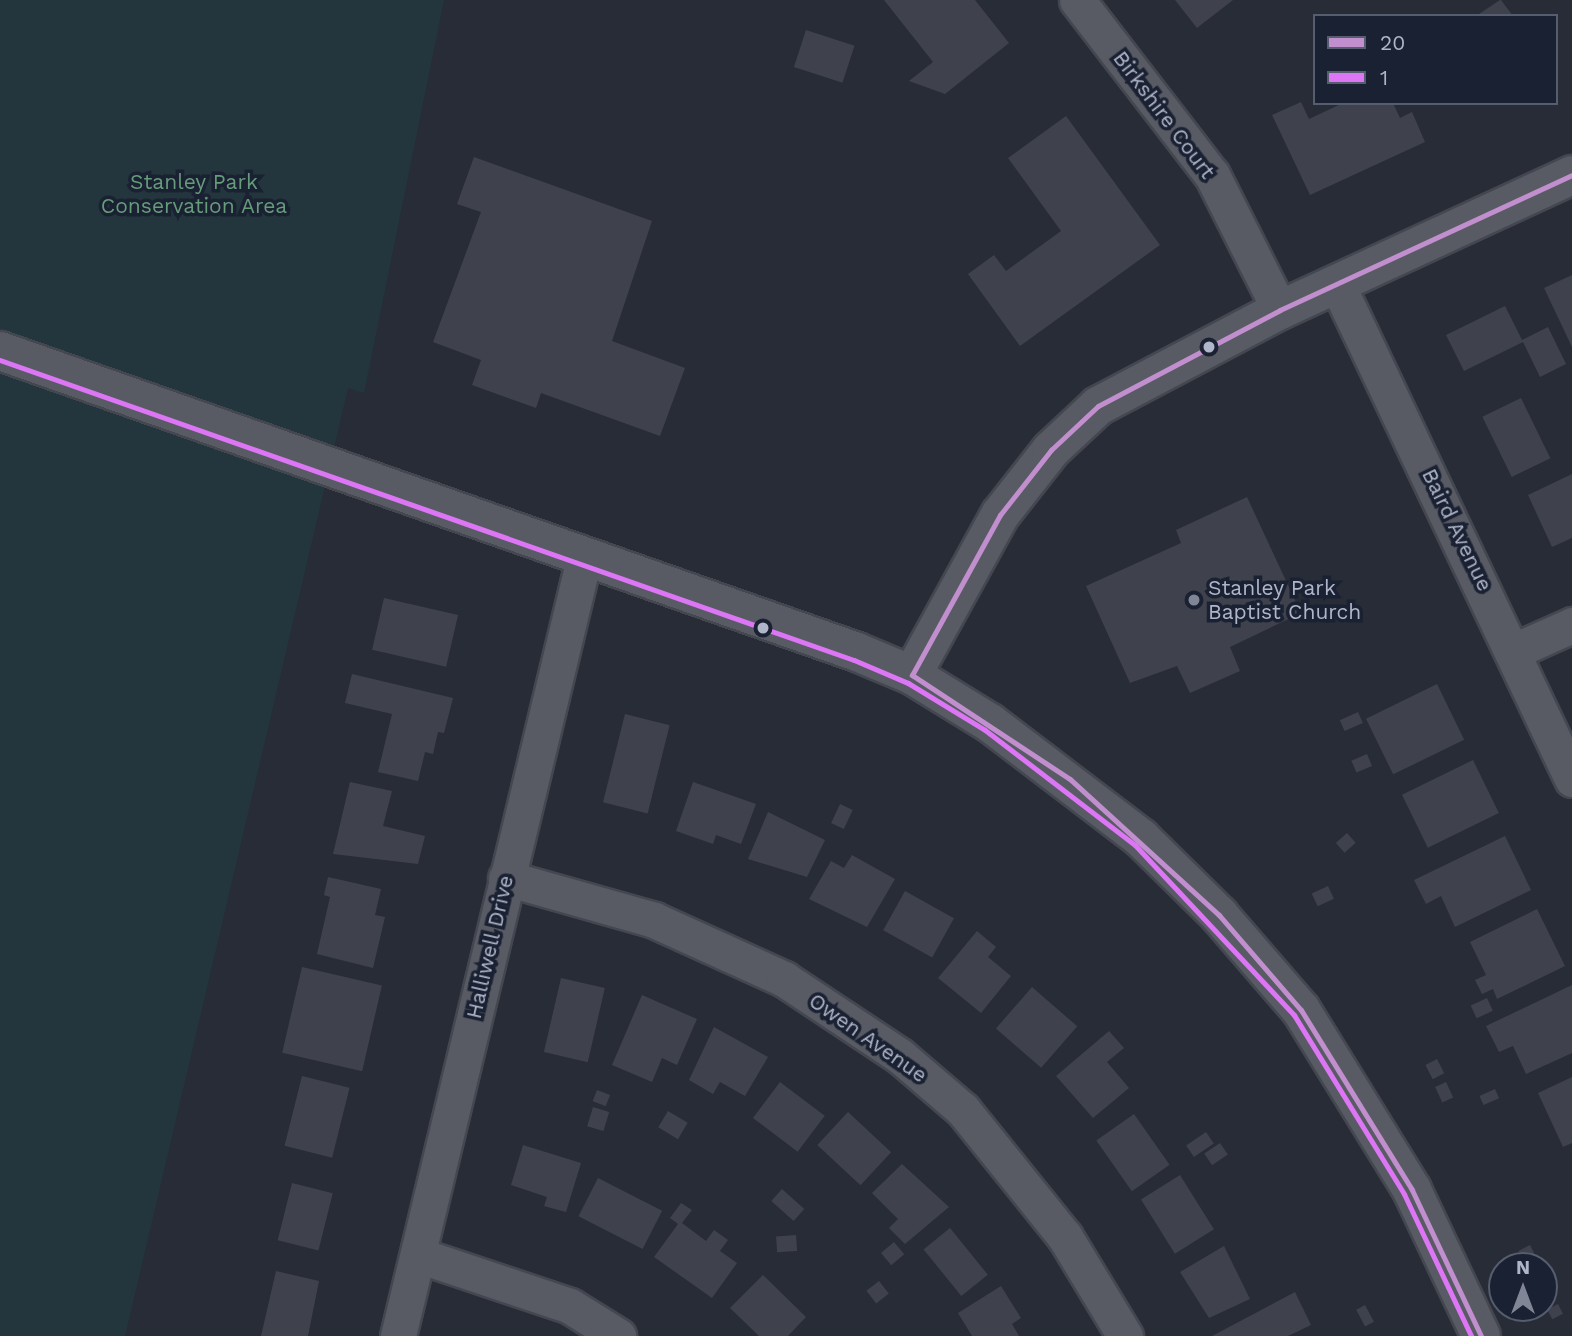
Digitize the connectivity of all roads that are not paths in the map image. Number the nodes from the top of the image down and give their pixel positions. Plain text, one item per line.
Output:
1 (1077, 0) edge
2 (1572, 175) edge
3 (1337, 284) junction
4 (1280, 310) junction
5 (0, 351) edge
6 (584, 558) junction
7 (1572, 625) edge
8 (1514, 651) junction
9 (912, 675) junction
10 (1572, 779) edge
11 (506, 878) junction
12 (418, 1255) junction
13 (398, 1336) edge
14 (618, 1336) edge
15 (1125, 1336) edge
16 (1481, 1336) edge

1 - 4 street, Birkshire Court
2 - 3 street
3 - 4 street
3 - 8 street, Baird Avenue
4 - 9 street
5 - 6 street
6 - 9 street
6 - 11 street, Halliwell Drive
7 - 8 street
8 - 10 street, Baird Avenue
9 - 16 street
11 - 12 street, Halliwell Drive
11 - 15 street, Owen Avenue
12 - 13 street, Halliwell Drive
12 - 14 street

